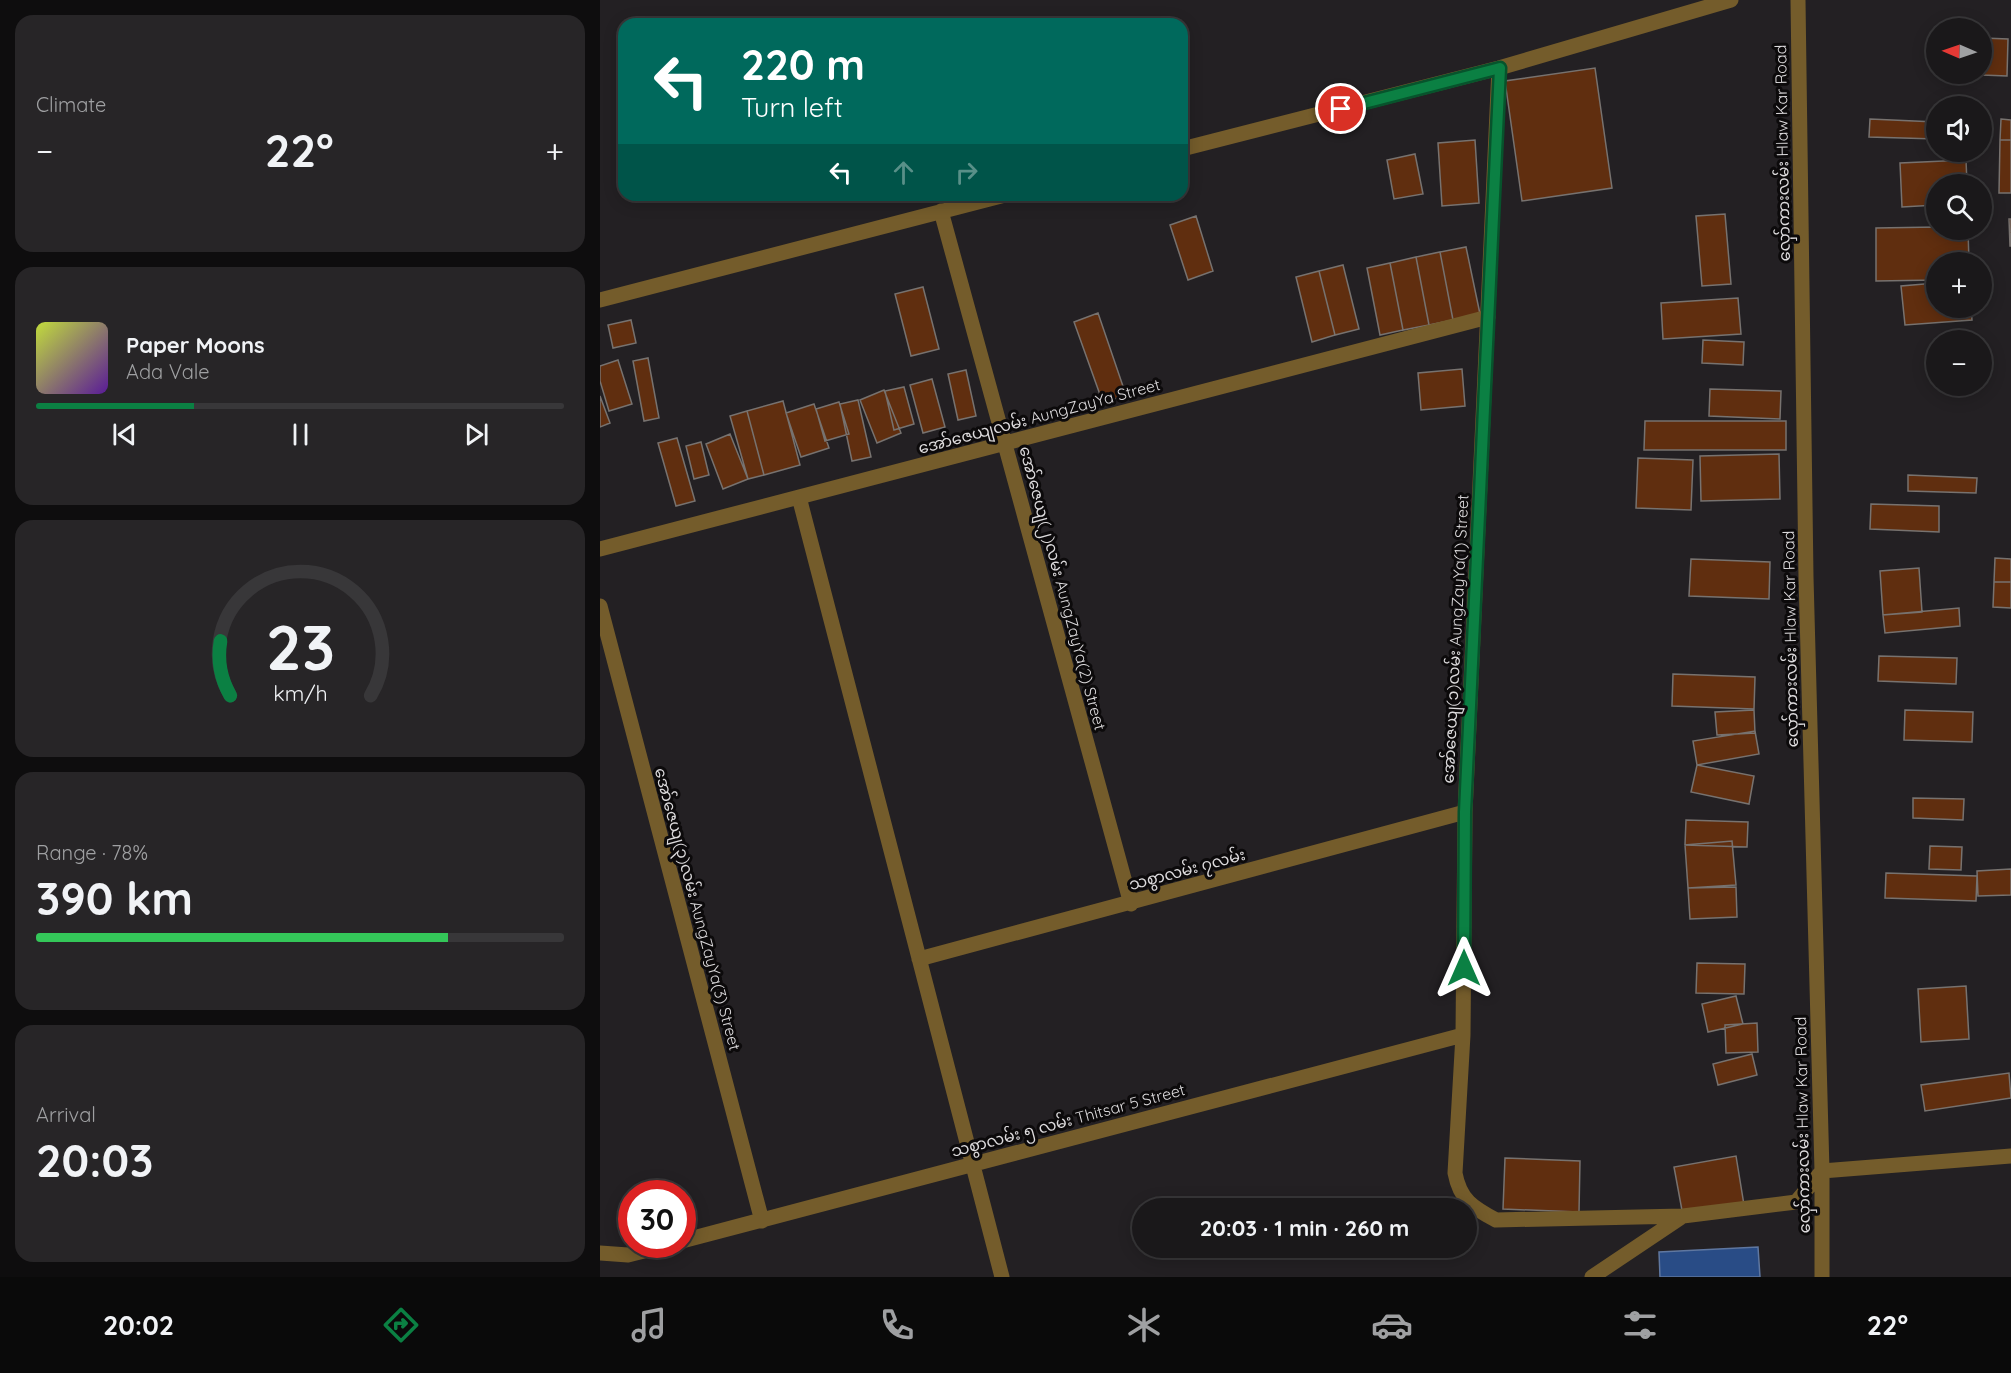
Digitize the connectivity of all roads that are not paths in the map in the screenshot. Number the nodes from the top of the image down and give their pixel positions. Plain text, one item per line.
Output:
1 (1731, 0) edge
2 (1798, 0) edge
3 (1500, 68) junction
4 (1188, 148) edge
5 (982, 201) edge
6 (941, 212) junction
7 (600, 300) edge
8 (1488, 317) junction
9 (1004, 443) junction
10 (799, 497) junction
11 (600, 549) edge
12 (600, 606) edge
13 (1465, 812) junction
14 (1131, 904) junction
15 (919, 959) junction
16 (1463, 1035) junction
17 (2011, 1155) edge
18 (973, 1164) junction
19 (1822, 1171) junction
20 (1683, 1216) junction
21 (762, 1221) junction
22 (696, 1238) edge
23 (600, 1253) edge
24 (618, 1254) edge
25 (1002, 1277) edge
26 (1592, 1277) edge
27 (1822, 1277) edge

1 - 3 street
2 - 19 street, လှော်ကားလမ်း Hlaw Kar Road
3 - 4 street
3 - 8 street, အော်ဇေယျ(၁)လမ်း AungZayYa(1) Street
5 - 6 street
6 - 7 street
6 - 9 street, အော်ဇေယျ(၂)လမ်း AungZayYa(2) Street
8 - 9 street, အော်ဇေယျလမ်း AungZayYa Street
8 - 13 street, အော်ဇေယျ(၁)လမ်း AungZayYa(1) Street
9 - 10 street, အော်ဇေယျလမ်း AungZayYa Street
9 - 14 street, အော်ဇေယျ(၂)လမ်း AungZayYa(2) Street
10 - 11 street, အော်ဇေယျလမ်း AungZayYa Street
10 - 15 street
12 - 21 street, အော်ဇေယျ(၃)လမ်း AungZayYa(3) Street
13 - 14 street, သစွာလမ်း ၇လမ်း
13 - 16 street, အော်ဇေယျ(၁)လမ်း AungZayYa(1) Street
14 - 15 street, သစွာလမ်း ၇လမ်း
15 - 18 street
16 - 18 street, သစွာလမ်း ၅ လမ်း Thitsar 5 Street
16 - 20 street, အော်ဇေယျ(၁)လမ်း AungZayYa(1) Street
17 - 19 street
18 - 21 street, သစွာလမ်း ၅ လမ်း Thitsar 5 Street
18 - 25 street
19 - 20 street
19 - 27 street, လှော်ကားလမ်း Hlaw Kar Road
20 - 26 street
21 - 22 street, သစွာလမ်း ၅ လမ်း Thitsar 5 Street
23 - 24 street

